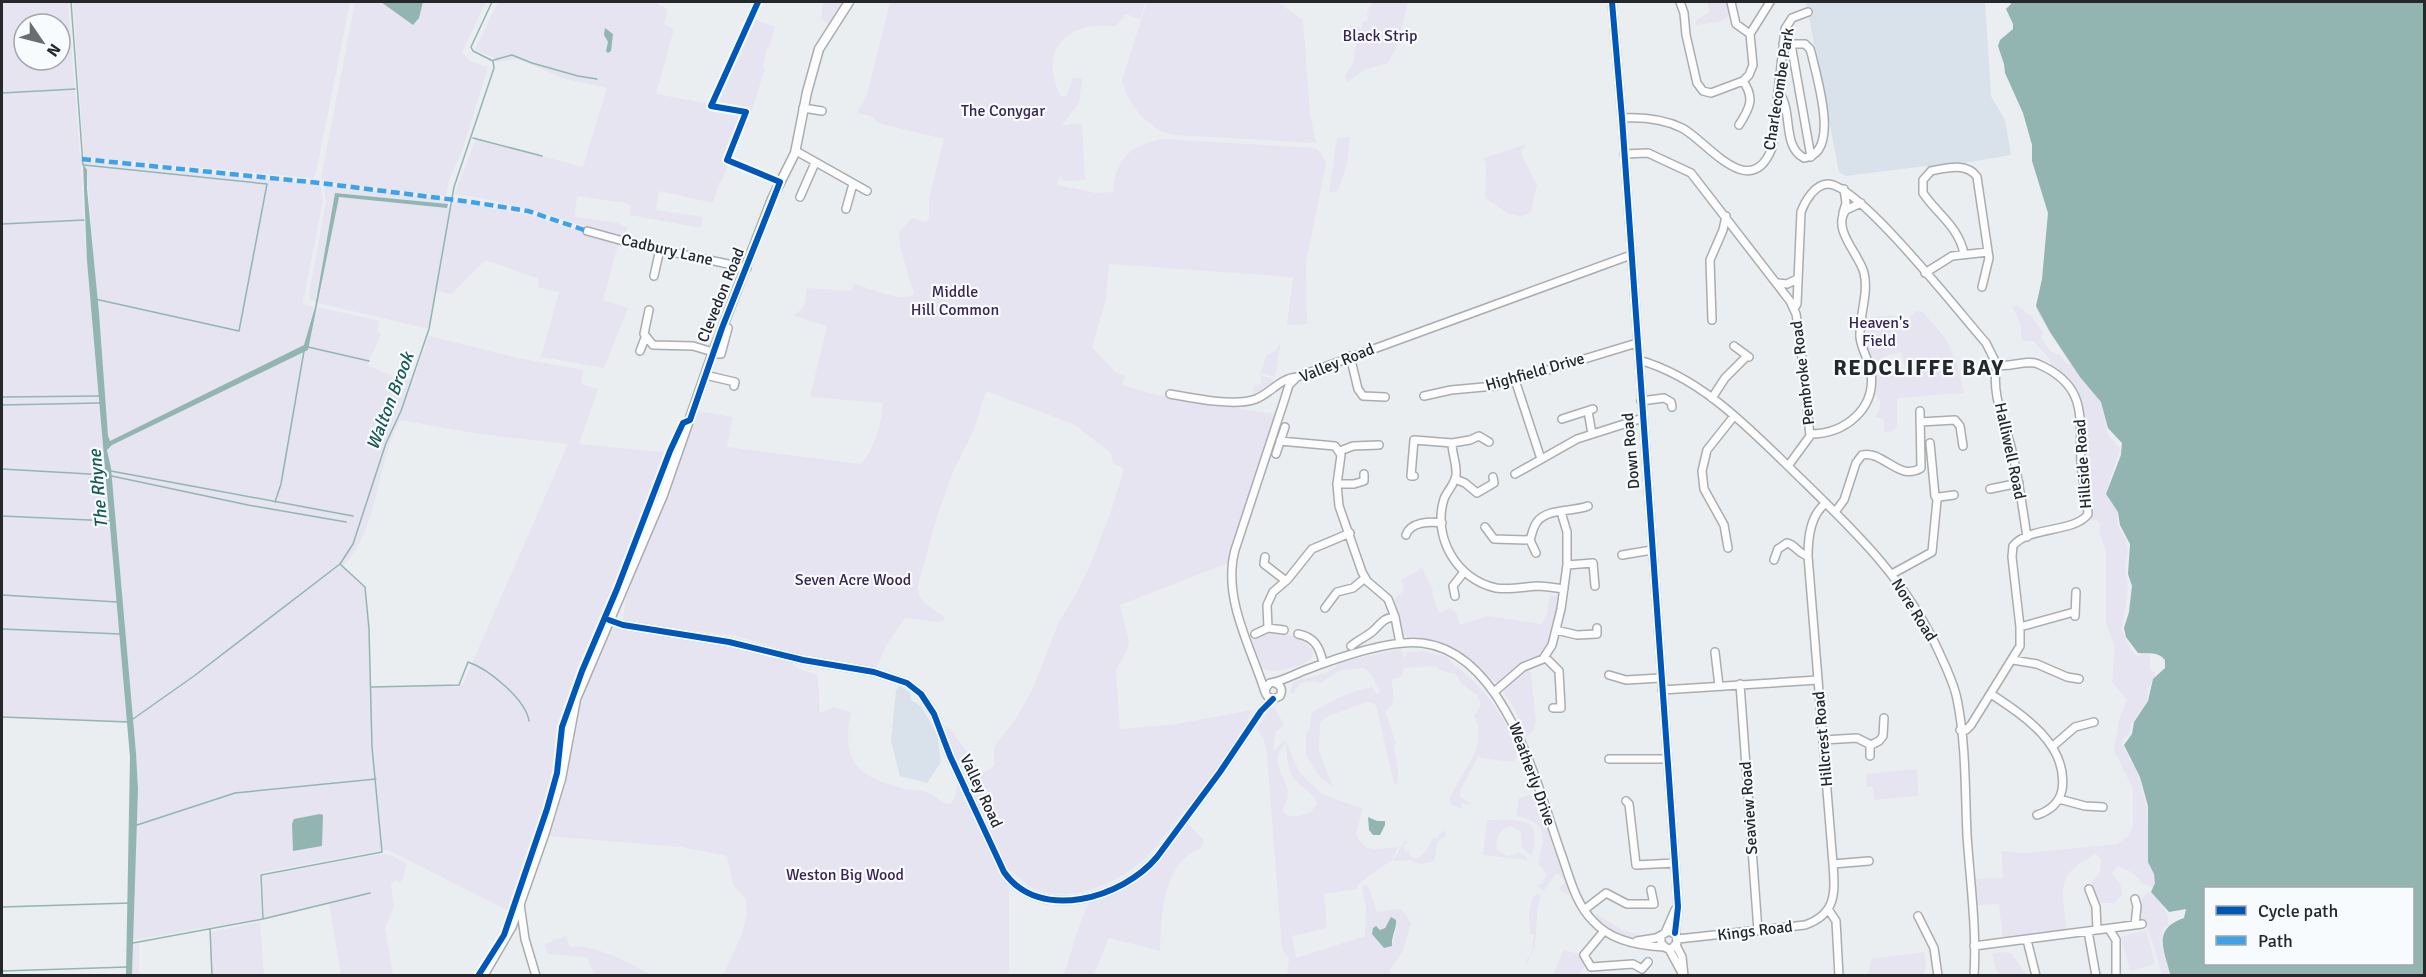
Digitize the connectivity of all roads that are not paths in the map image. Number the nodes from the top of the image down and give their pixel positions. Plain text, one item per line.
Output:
1 (849, 2) edge
2 (1612, 2) edge
3 (1680, 2) edge
4 (1731, 2) edge
5 (1770, 2) edge
6 (1808, 12) dead end
7 (1750, 34) junction
8 (1783, 44) junction
9 (1791, 44) junction
10 (1743, 81) junction
11 (1779, 91) junction
12 (803, 108) junction
13 (822, 111) dead end
14 (1622, 118) junction
15 (1739, 125) dead end
16 (796, 151) junction
17 (1624, 154) junction
18 (1811, 157) junction
19 (815, 163) junction
20 (853, 183) junction
21 (1844, 189) junction
22 (867, 191) dead end
23 (800, 197) dead end
24 (1861, 203) junction
25 (846, 209) dead end
26 (1843, 213) junction
27 (1725, 216) junction
28 (1736, 230) junction
29 (587, 231) dead end
30 (1721, 236) junction
31 (660, 249) junction
32 (1988, 252) junction
33 (1964, 254) junction
34 (1631, 255) junction
35 (747, 268) junction
36 (1925, 273) junction
37 (654, 276) dead end
38 (1797, 279) junction
39 (1981, 283) dead end
40 (1778, 284) junction
41 (1794, 309) junction
42 (649, 310) dead end
43 (1710, 317) dead end
44 (728, 333) dead end
45 (645, 338) junction
46 (1637, 343) junction
47 (655, 346) junction
48 (1734, 346) dead end
49 (712, 353) junction
50 (1350, 356) junction
51 (1639, 360) junction
52 (1997, 365) junction
53 (705, 375) junction
54 (1297, 377) junction
55 (1515, 380) junction
56 (734, 386) dead end
57 (1170, 394) dead end
58 (1429, 397) dead end
59 (1385, 398) dead end
60 (1712, 398) junction
61 (1641, 401) junction
62 (1673, 403) dead end
63 (1920, 411) dead end
64 (1734, 416) junction
65 (1642, 418) junction
66 (1562, 419) dead end
67 (1920, 422) junction
68 (1285, 427) dead end
69 (1592, 434) junction
70 (1810, 434) junction
71 (1280, 441) junction
72 (1489, 441) dead end
73 (1964, 442) dead end
74 (1452, 443) junction
75 (1930, 443) dead end
76 (1379, 444) dead end
77 (1340, 451) junction
78 (1276, 454) dead end
79 (1541, 459) junction
80 (1788, 466) junction
81 (1515, 474) dead end
82 (1410, 477) dead end
83 (1455, 479) junction
84 (1366, 480) dead end
85 (1495, 482) dead end
86 (2019, 483) junction
87 (1337, 484) junction
88 (1990, 489) dead end
89 (1954, 495) dead end
90 (1937, 499) junction
91 (1826, 503) junction
92 (1585, 509) dead end
93 (1561, 512) junction
94 (1835, 512) junction
95 (1442, 523) junction
96 (1485, 527) dead end
97 (1406, 530) dead end
98 (1350, 533) junction
99 (2026, 537) junction
100 (1530, 540) junction
101 (1726, 543) dead end
102 (1652, 550) junction
103 (1536, 554) dead end
104 (1622, 555) dead end
105 (1774, 555) dead end
106 (1808, 556) junction
107 (1262, 562) dead end
108 (1567, 565) junction
109 (1464, 572) junction
110 (1892, 574) junction
111 (1365, 578) junction
112 (1286, 581) junction
113 (1594, 586) dead end
114 (1564, 589) junction
115 (2076, 592) dead end
116 (1455, 596) dead end
117 (1325, 608) dead end
118 (1395, 618) junction
119 (609, 620) junction
120 (2020, 627) junction
121 (1268, 628) junction
122 (1284, 630) dead end
123 (1556, 630) junction
124 (1303, 633) dead end
125 (1597, 633) dead end
126 (1255, 634) dead end
127 (1400, 643) junction
128 (1351, 646) dead end
129 (1714, 655) dead end
130 (1545, 657) junction
131 (2013, 660) junction
132 (1323, 663) junction
133 (1258, 668) junction
134 (1294, 674) junction
135 (1612, 678) dead end
136 (1661, 678) junction
137 (2079, 679) dead end
138 (1818, 680) junction
139 (1274, 683) junction
140 (1740, 684) junction
141 (1717, 686) junction
142 (1662, 690) junction
143 (1282, 691) junction
144 (1494, 692) junction
145 (1991, 694) junction
146 (1268, 696) junction
147 (1553, 708) dead end
148 (1884, 718) dead end
149 (2094, 722) dead end
150 (1960, 730) junction
151 (1823, 740) junction
152 (1870, 745) junction
153 (2052, 747) junction
154 (1870, 756) dead end
155 (1609, 759) dead end
156 (1667, 759) junction
157 (2059, 799) junction
158 (1626, 801) dead end
159 (2103, 807) dead end
160 (2037, 815) dead end
161 (1869, 861) dead end
162 (1675, 862) junction
163 (1833, 864) junction
164 (2089, 889) dead end
165 (1651, 890) dead end
166 (1677, 899) junction
167 (2137, 901) dead end
168 (520, 904) junction
169 (1828, 909) junction
170 (1584, 910) junction
171 (1921, 919) dead end
172 (2109, 929) junction
173 (2097, 930) junction
174 (1604, 931) junction
175 (1758, 931) junction
176 (2088, 931) junction
177 (1663, 934) junction
178 (2027, 940) junction
179 (1632, 941) junction
180 (1672, 943) junction
181 (1974, 946) junction
182 (1576, 951) dead end
183 (1584, 954) junction
184 (1648, 962) dead end
185 (483, 975) edge
186 (536, 975) edge
187 (1683, 975) edge
188 (1839, 975) edge
189 (1938, 975) edge
190 (1974, 975) edge
191 (2037, 975) edge
192 (2096, 975) edge
193 (2116, 975) edge

1 - 12 main road, Clevedon Road
2 - 14 street, Down Road
3 - 10 street
4 - 7 street
5 - 7 street
6 - 8 street, Charlecombe Park
7 - 10 street
8 - 9 street
8 - 11 street, Charlecombe Park
9 - 18 street
9 - 18 street
10 - 15 street
11 - 14 street, Charlecombe Park
11 - 18 street
12 - 13 street
12 - 16 main road, Clevedon Road
14 - 17 street, Down Road
16 - 19 street
16 - 35 main road, Clevedon Road
17 - 27 street
17 - 34 street, Down Road
19 - 20 street
19 - 23 street
20 - 22 street
20 - 25 street
21 - 24 street
21 - 26 street
21 - 38 street
24 - 26 street
24 - 36 street
26 - 70 street
27 - 28 street
27 - 30 street
28 - 30 street
28 - 40 street
29 - 31 street, Cadbury Lane
30 - 43 street
31 - 35 street, Cadbury Lane
31 - 37 street
32 - 33 street
32 - 33 street
32 - 39 street
33 - 36 street
34 - 46 street, Down Road
34 - 50 street, Valley Road
35 - 49 main road, Clevedon Road
36 - 52 street
38 - 40 street
38 - 41 street
40 - 41 street
41 - 70 street, Pembroke Road
42 - 45 street
44 - 49 street
45 - 47 street
45 - 47 street
46 - 51 street, Down Road
46 - 55 street, Highfield Drive
47 - 49 street
48 - 60 street
49 - 53 main road, Clevedon Road
50 - 54 street, Valley Road
50 - 59 street
51 - 60 street, Nore Road
51 - 61 street, Down Road
52 - 86 street, Halliwell Road
52 - 99 street, Hillside Road
53 - 56 street
53 - 119 main road, Clevedon Road
54 - 57 street
54 - 133 street, Valley Road
55 - 58 street, Highfield Drive
55 - 79 street
60 - 64 street, Nore Road
61 - 62 street
61 - 65 street, Down Road
63 - 67 street
64 - 80 street, Nore Road
64 - 101 street
65 - 69 street
65 - 102 street, Down Road
66 - 69 street
67 - 73 street
67 - 94 street
68 - 71 street
69 - 79 street
70 - 80 street, Pembroke Road
71 - 77 street
71 - 78 street
72 - 74 street
74 - 82 street
74 - 83 street
75 - 90 street
76 - 77 street
77 - 87 street
79 - 81 street
80 - 91 street, Nore Road
83 - 85 street
83 - 95 street
84 - 87 street
86 - 88 street
86 - 99 street, Halliwell Road
87 - 98 street
89 - 90 street
90 - 110 street
91 - 94 street, Nore Road
91 - 106 street, Hillcrest Road
92 - 93 street
93 - 100 street
93 - 108 street
94 - 110 street, Nore Road
95 - 97 street
95 - 109 street
96 - 100 street
98 - 111 street
98 - 112 street
99 - 120 street
100 - 103 street
102 - 104 street
102 - 136 street, Down Road
105 - 106 street
106 - 138 street, Hillcrest Road
107 - 112 street
108 - 113 street
108 - 114 street
109 - 114 street
109 - 116 street
110 - 150 street, Nore Road
111 - 117 street
111 - 118 street
112 - 121 street
114 - 123 street
115 - 120 street
118 - 127 street
118 - 128 street
119 - 146 street, Valley Road
119 - 168 main road, Clevedon Road
120 - 131 street
121 - 122 street
121 - 126 street
123 - 125 street
123 - 130 street
124 - 132 street
127 - 132 street, Weatherly Drive
127 - 144 street, Weatherly Drive
129 - 141 street
130 - 144 street
130 - 147 street
131 - 137 street
131 - 145 street
132 - 134 street, Weatherly Drive
133 - 139 street, Valley Road
133 - 146 street, Valley Road
134 - 139 street, Weatherly Drive
134 - 143 street
135 - 136 street
136 - 142 street, Down Road
138 - 140 street
138 - 151 street, Hillcrest Road
139 - 143 street, Valley Road
139 - 146 street, Valley Road
140 - 141 street
140 - 175 street, Seaview Road
141 - 142 street
142 - 156 street, Down Road
143 - 146 street
144 - 170 street, Weatherly Drive
145 - 150 street
145 - 153 street
148 - 152 street
149 - 153 street
150 - 181 street, Nore Road
151 - 152 street
151 - 163 street, Hillcrest Road
152 - 154 street
153 - 157 street
155 - 156 street
156 - 162 street, Down Road
157 - 159 street
157 - 160 street
158 - 162 street
161 - 163 street
162 - 166 street, Down Road
163 - 169 street, Hillcrest Road
164 - 173 street
165 - 170 street
166 - 177 street, Down Road
166 - 180 street, Down Road
167 - 172 street
168 - 185 main road, Clevedon Road
168 - 186 street
169 - 175 street, Kings Road
169 - 188 street
170 - 174 street, Weatherly Drive
171 - 189 street
172 - 173 street
172 - 193 street
173 - 176 street
174 - 179 street, Weatherly Drive
174 - 183 street
175 - 180 street, Kings Road
176 - 178 street
176 - 192 street
177 - 179 street, Weatherly Drive
177 - 180 street
177 - 180 street, Down Road
178 - 181 street
178 - 191 street
179 - 180 street, Weatherly Drive
180 - 187 street, Down Road
181 - 190 street, Nore Road
182 - 183 street
183 - 184 street

